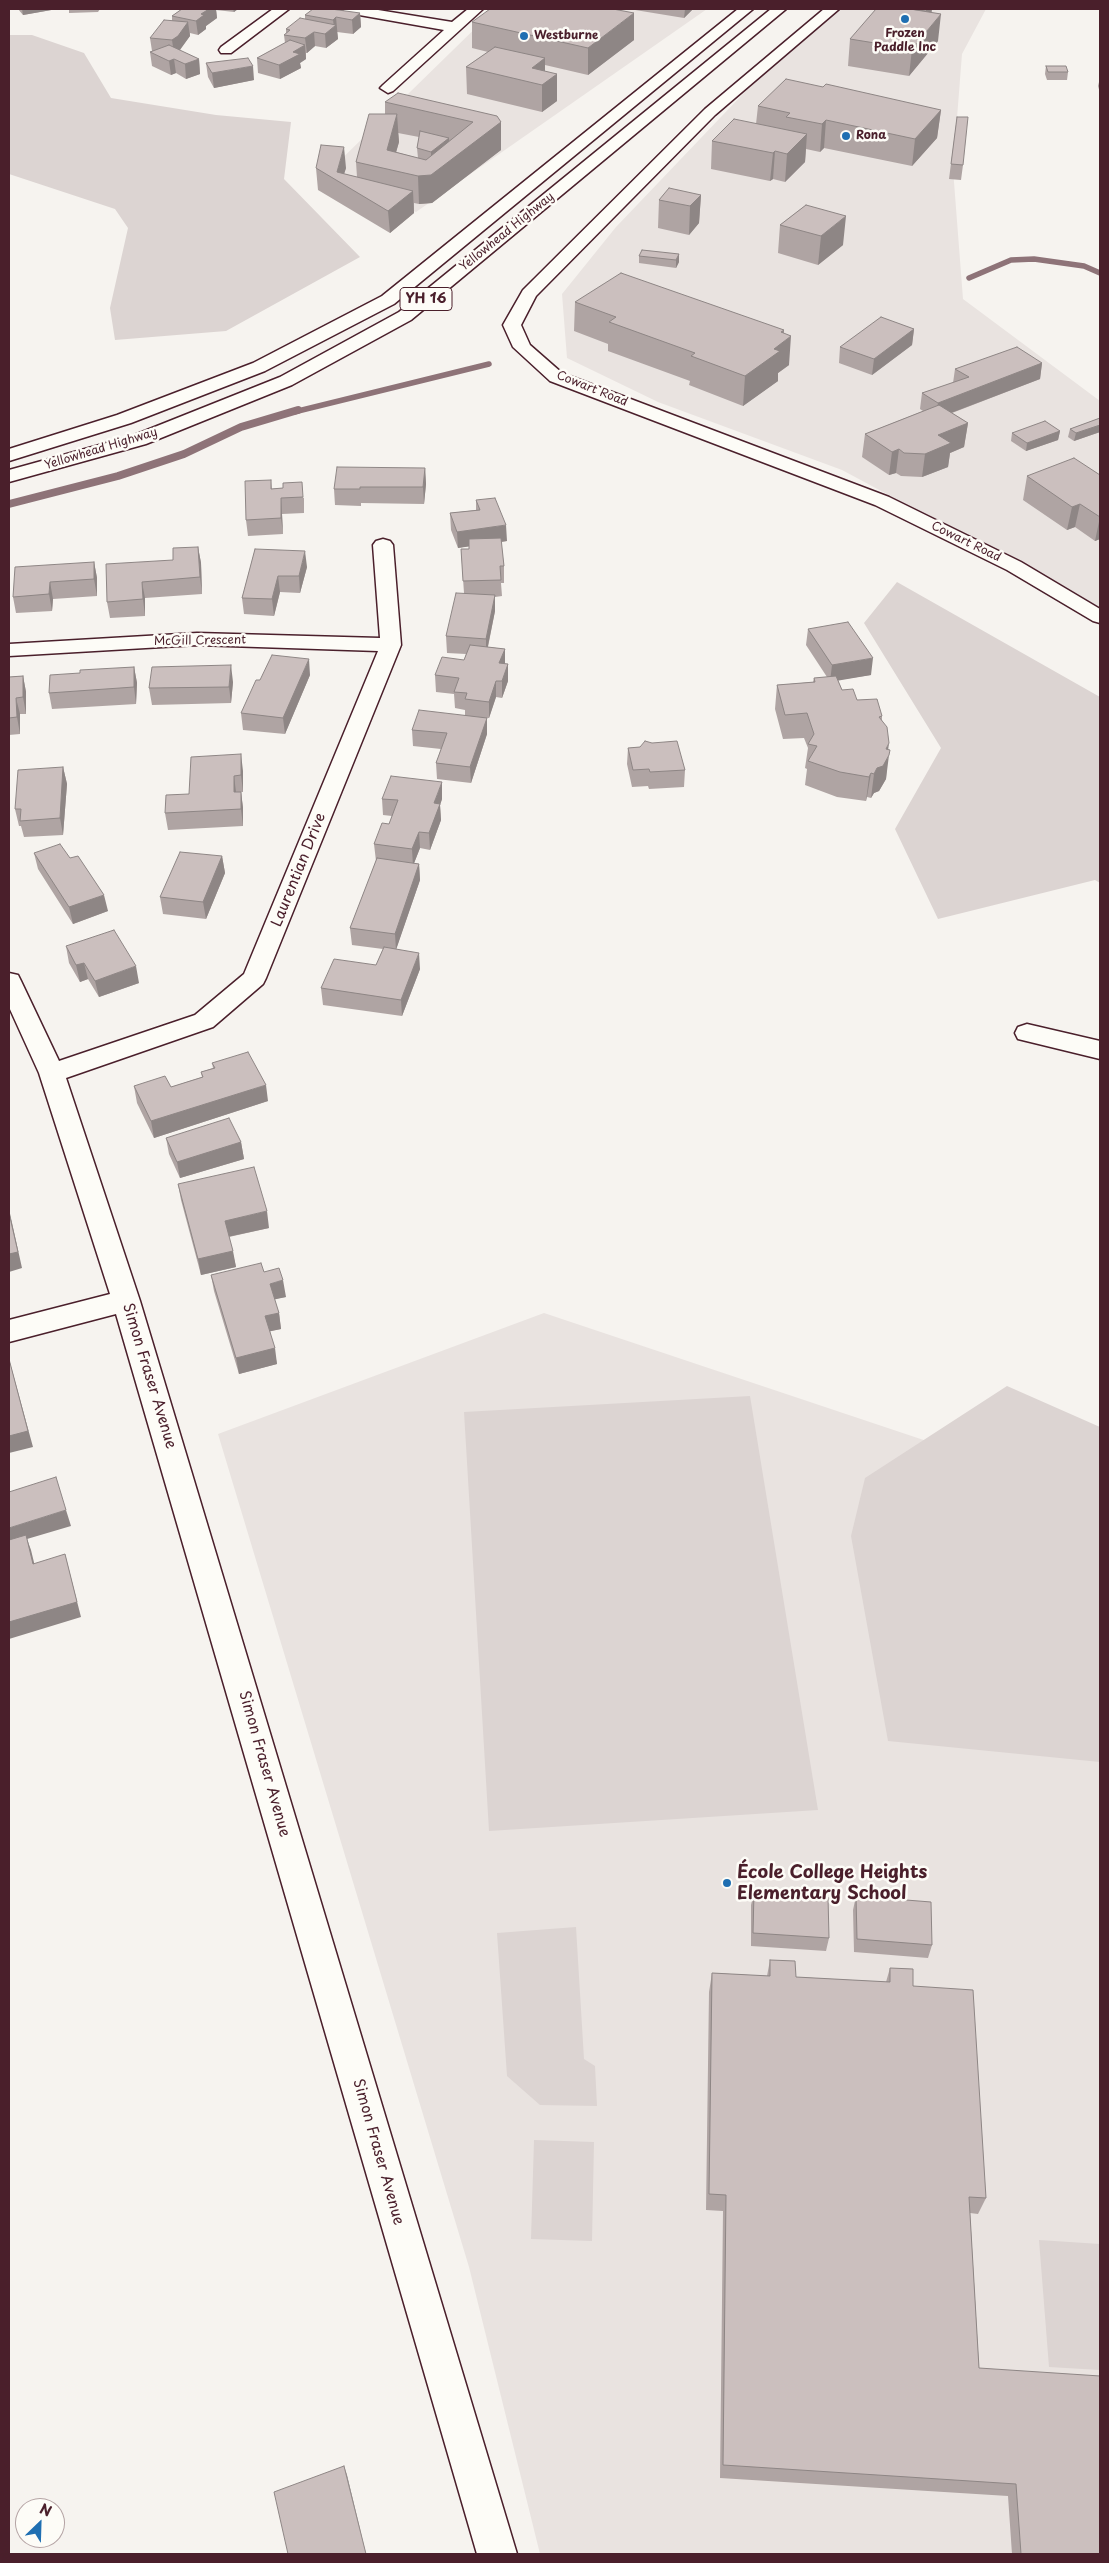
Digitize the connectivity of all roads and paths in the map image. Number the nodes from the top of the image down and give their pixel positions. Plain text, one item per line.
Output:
1 (282, 9) edge
2 (348, 9) edge
3 (476, 9) edge
4 (746, 9) edge
5 (779, 9) edge
6 (832, 9) edge
7 (454, 27) junction
8 (226, 50) dead end
9 (388, 88) dead end
10 (9, 455) edge
11 (9, 476) edge
12 (383, 545) dead end
13 (1100, 618) edge
14 (391, 645) junction
15 (9, 650) edge
16 (9, 981) edge
17 (1027, 1033) dead end
18 (1100, 1050) edge
19 (52, 1073) junction
20 (126, 1301) junction
21 (9, 1331) edge
22 (497, 2554) edge

1 - 8 main road
2 - 7 main road
3 - 7 main road
4 - 10 main road, Yellowhead Highway / YH 16
5 - 11 main road, Yellowhead Highway / YH 16
6 - 13 main road, Cowart Road
7 - 9 main road
12 - 14 main road, Laurentian Drive
14 - 15 main road, McGill Crescent
14 - 19 main road, Laurentian Drive
16 - 19 main road, Simon Fraser Avenue
17 - 18 main road
19 - 20 main road, Simon Fraser Avenue
20 - 21 main road
20 - 22 main road, Simon Fraser Avenue

